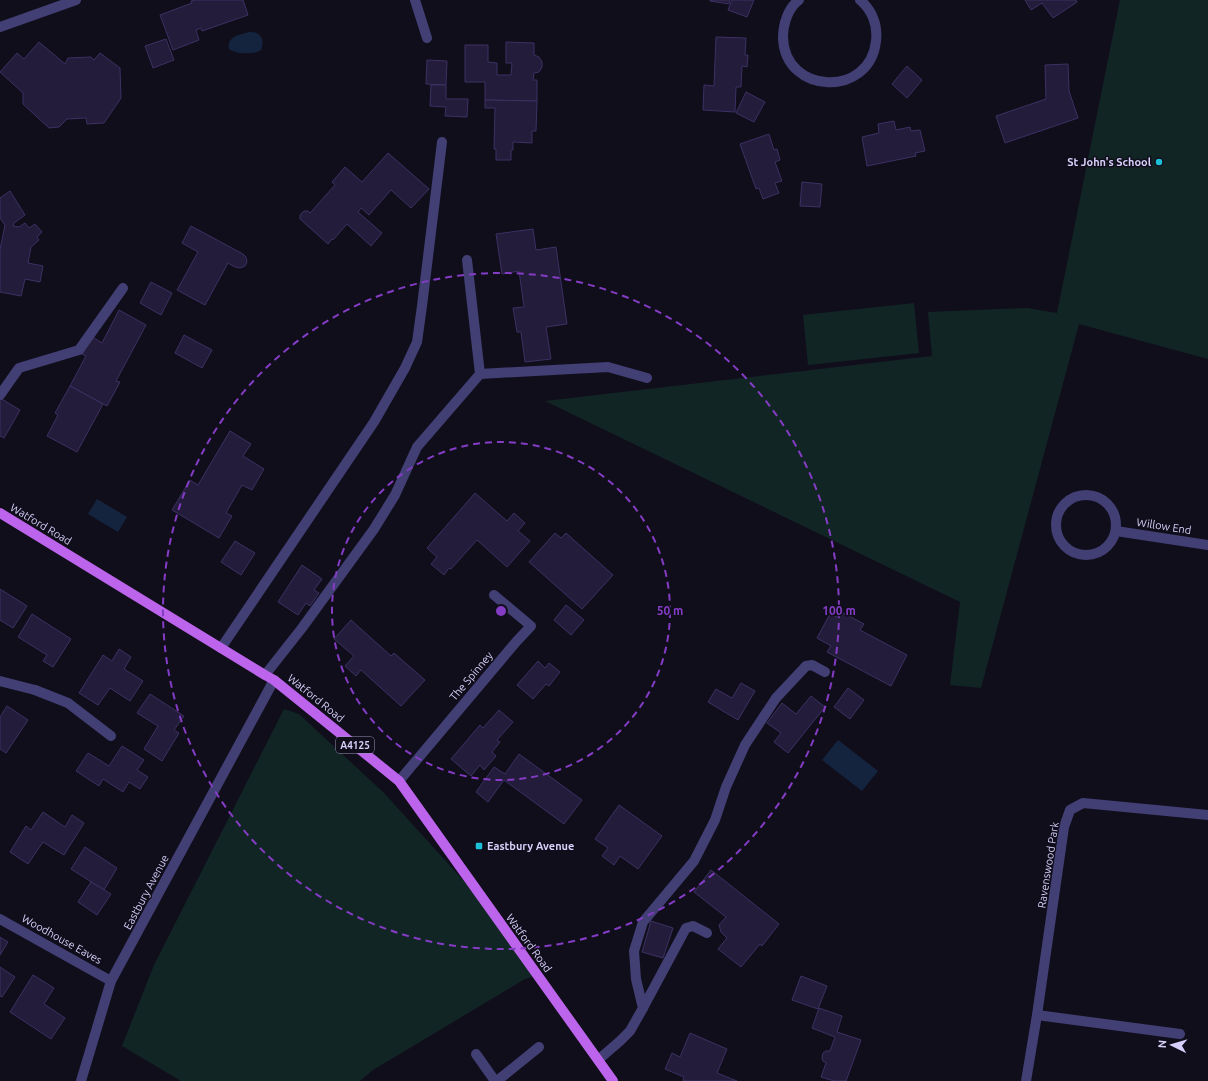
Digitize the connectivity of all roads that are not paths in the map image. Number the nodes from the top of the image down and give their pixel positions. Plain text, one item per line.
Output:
1 (76, 0) edge
2 (415, 0) edge
3 (800, 0) edge
4 (860, 0) edge
5 (0, 27) edge
6 (427, 38) dead end
7 (442, 142) dead end
8 (467, 260) dead end
9 (123, 288) dead end
10 (480, 374) junction
11 (647, 378) dead end
12 (0, 395) edge
13 (0, 513) edge
14 (1116, 531) junction
15 (1208, 545) edge
16 (494, 595) dead end
17 (221, 648) junction
18 (825, 672) dead end
19 (265, 675) junction
20 (274, 680) junction
21 (0, 681) edge
22 (111, 736) dead end
23 (399, 781) junction
24 (1208, 815) edge
25 (0, 918) edge
26 (707, 933) dead end
27 (111, 981) junction
28 (643, 1008) junction
29 (1037, 1015) junction
30 (1180, 1034) dead end
31 (539, 1047) dead end
32 (476, 1054) dead end
33 (598, 1060) junction
34 (611, 1080) edge
35 (81, 1081) edge
36 (496, 1081) edge
37 (1026, 1081) edge

1 - 5 street
2 - 6 street
3 - 4 street
7 - 17 street
8 - 10 street
9 - 12 street
10 - 11 street
10 - 19 street
13 - 17 main road, Watford Road / A4125
14 - 14 street
14 - 15 street, Willow End
16 - 23 street, The Spinney
17 - 19 main road, Watford Road / A4125
18 - 28 street
19 - 20 main road, Watford Road / A4125
20 - 23 main road, Watford Road / A4125
20 - 27 street, Eastbury Avenue
21 - 22 street
23 - 33 main road, Watford Road / A4125
24 - 29 street, Ravenswood Park
25 - 27 street, Woodhouse Eaves
26 - 28 street
27 - 35 street, Eastbury Avenue
28 - 33 street
29 - 30 street
29 - 37 street, Ravenswood Park
31 - 36 street
32 - 36 street
33 - 34 main road, Watford Road / A4125

